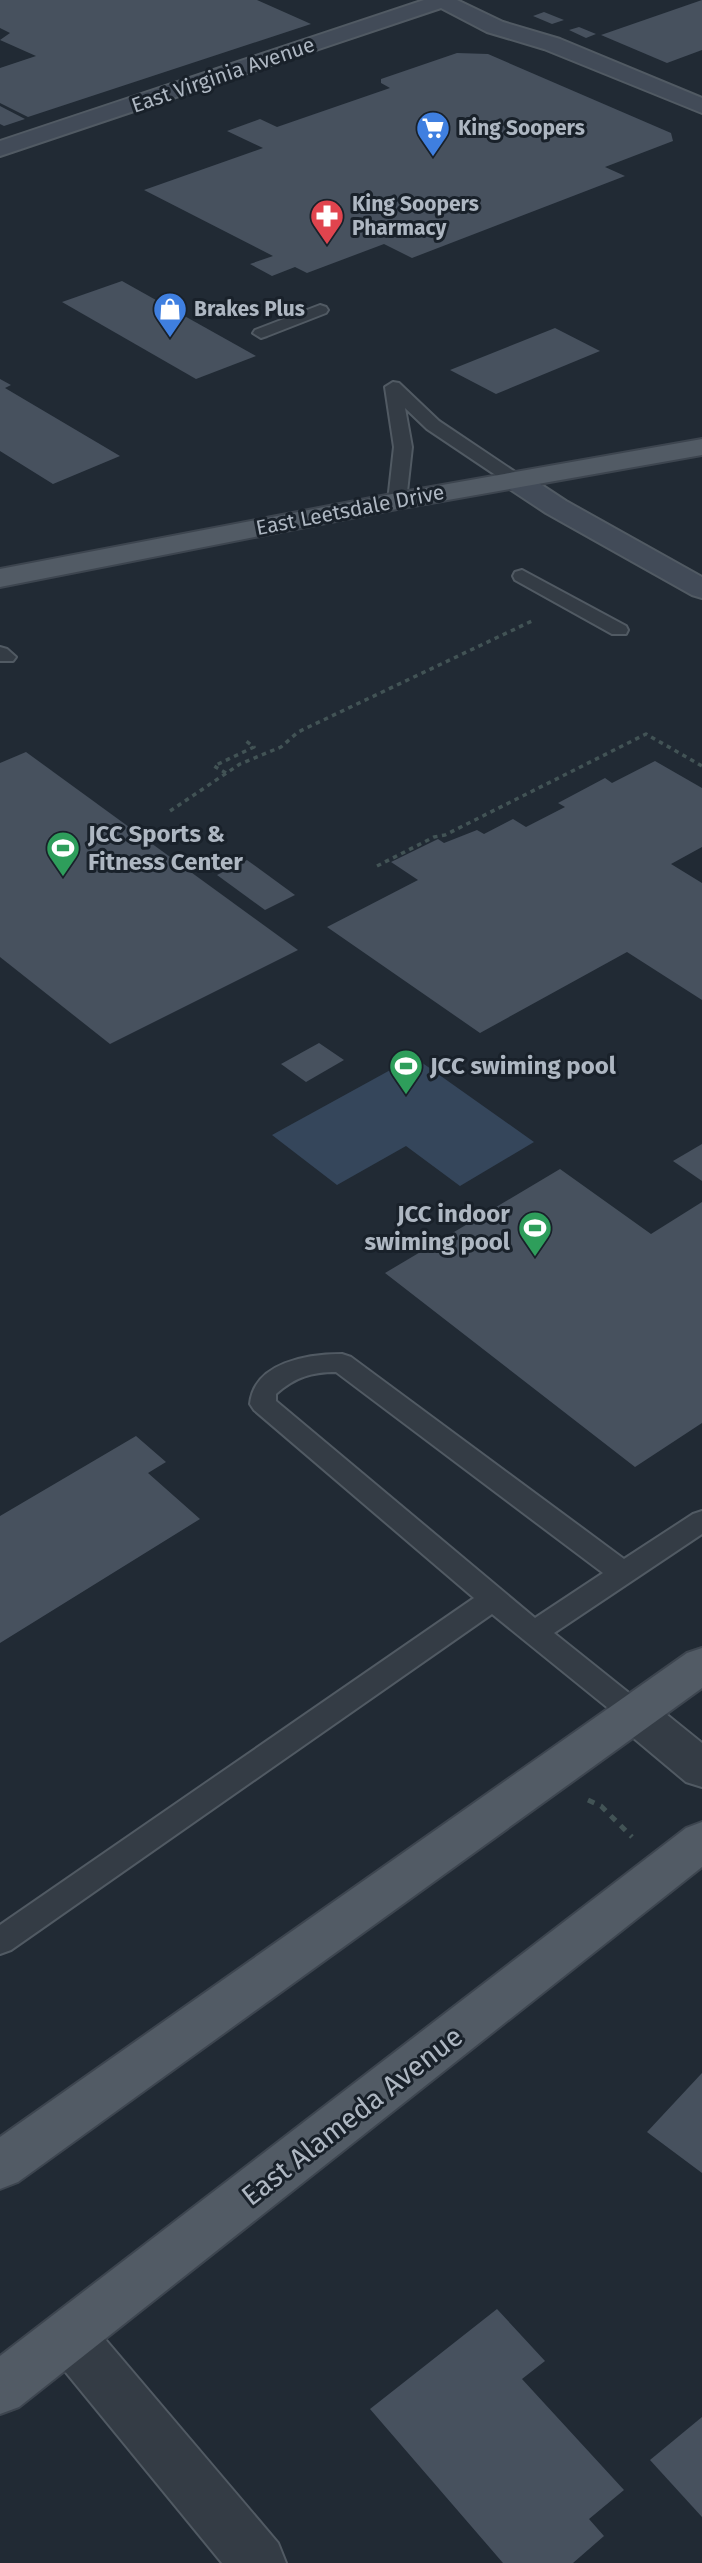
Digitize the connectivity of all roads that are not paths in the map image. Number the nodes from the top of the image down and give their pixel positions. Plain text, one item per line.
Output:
1 (443, 0) edge
2 (495, 27) junction
3 (702, 106) edge
4 (702, 127) edge
5 (0, 149) edge
6 (320, 310) dead end
7 (261, 333) dead end
8 (702, 447) edge
9 (515, 480) junction
10 (397, 501) junction
11 (522, 576) dead end
12 (0, 579) edge
13 (702, 589) edge
14 (620, 630) dead end
15 (702, 1521) edge
16 (624, 1573) junction
17 (493, 1599) junction
18 (534, 1632) junction
19 (702, 1665) edge
20 (634, 1713) junction
21 (702, 1769) edge
22 (702, 1841) edge
23 (0, 1941) edge
24 (0, 2166) edge
25 (69, 2336) junction
26 (0, 2389) edge
27 (258, 2563) edge

1 - 2 street
1 - 5 street, East Virginia Avenue
2 - 3 street
2 - 4 street
6 - 7 lane
8 - 9 main road, East Leetsdale Drive
9 - 10 main road, East Leetsdale Drive
9 - 10 lane
9 - 13 street
10 - 12 main road, East Leetsdale Drive
11 - 14 lane
15 - 16 lane
16 - 17 lane
16 - 18 lane
17 - 18 lane
17 - 23 lane
18 - 20 lane
19 - 20 main road
20 - 21 street
20 - 24 main road
22 - 25 main road, East Alameda Avenue
25 - 26 main road, East Alameda Avenue
25 - 27 street

